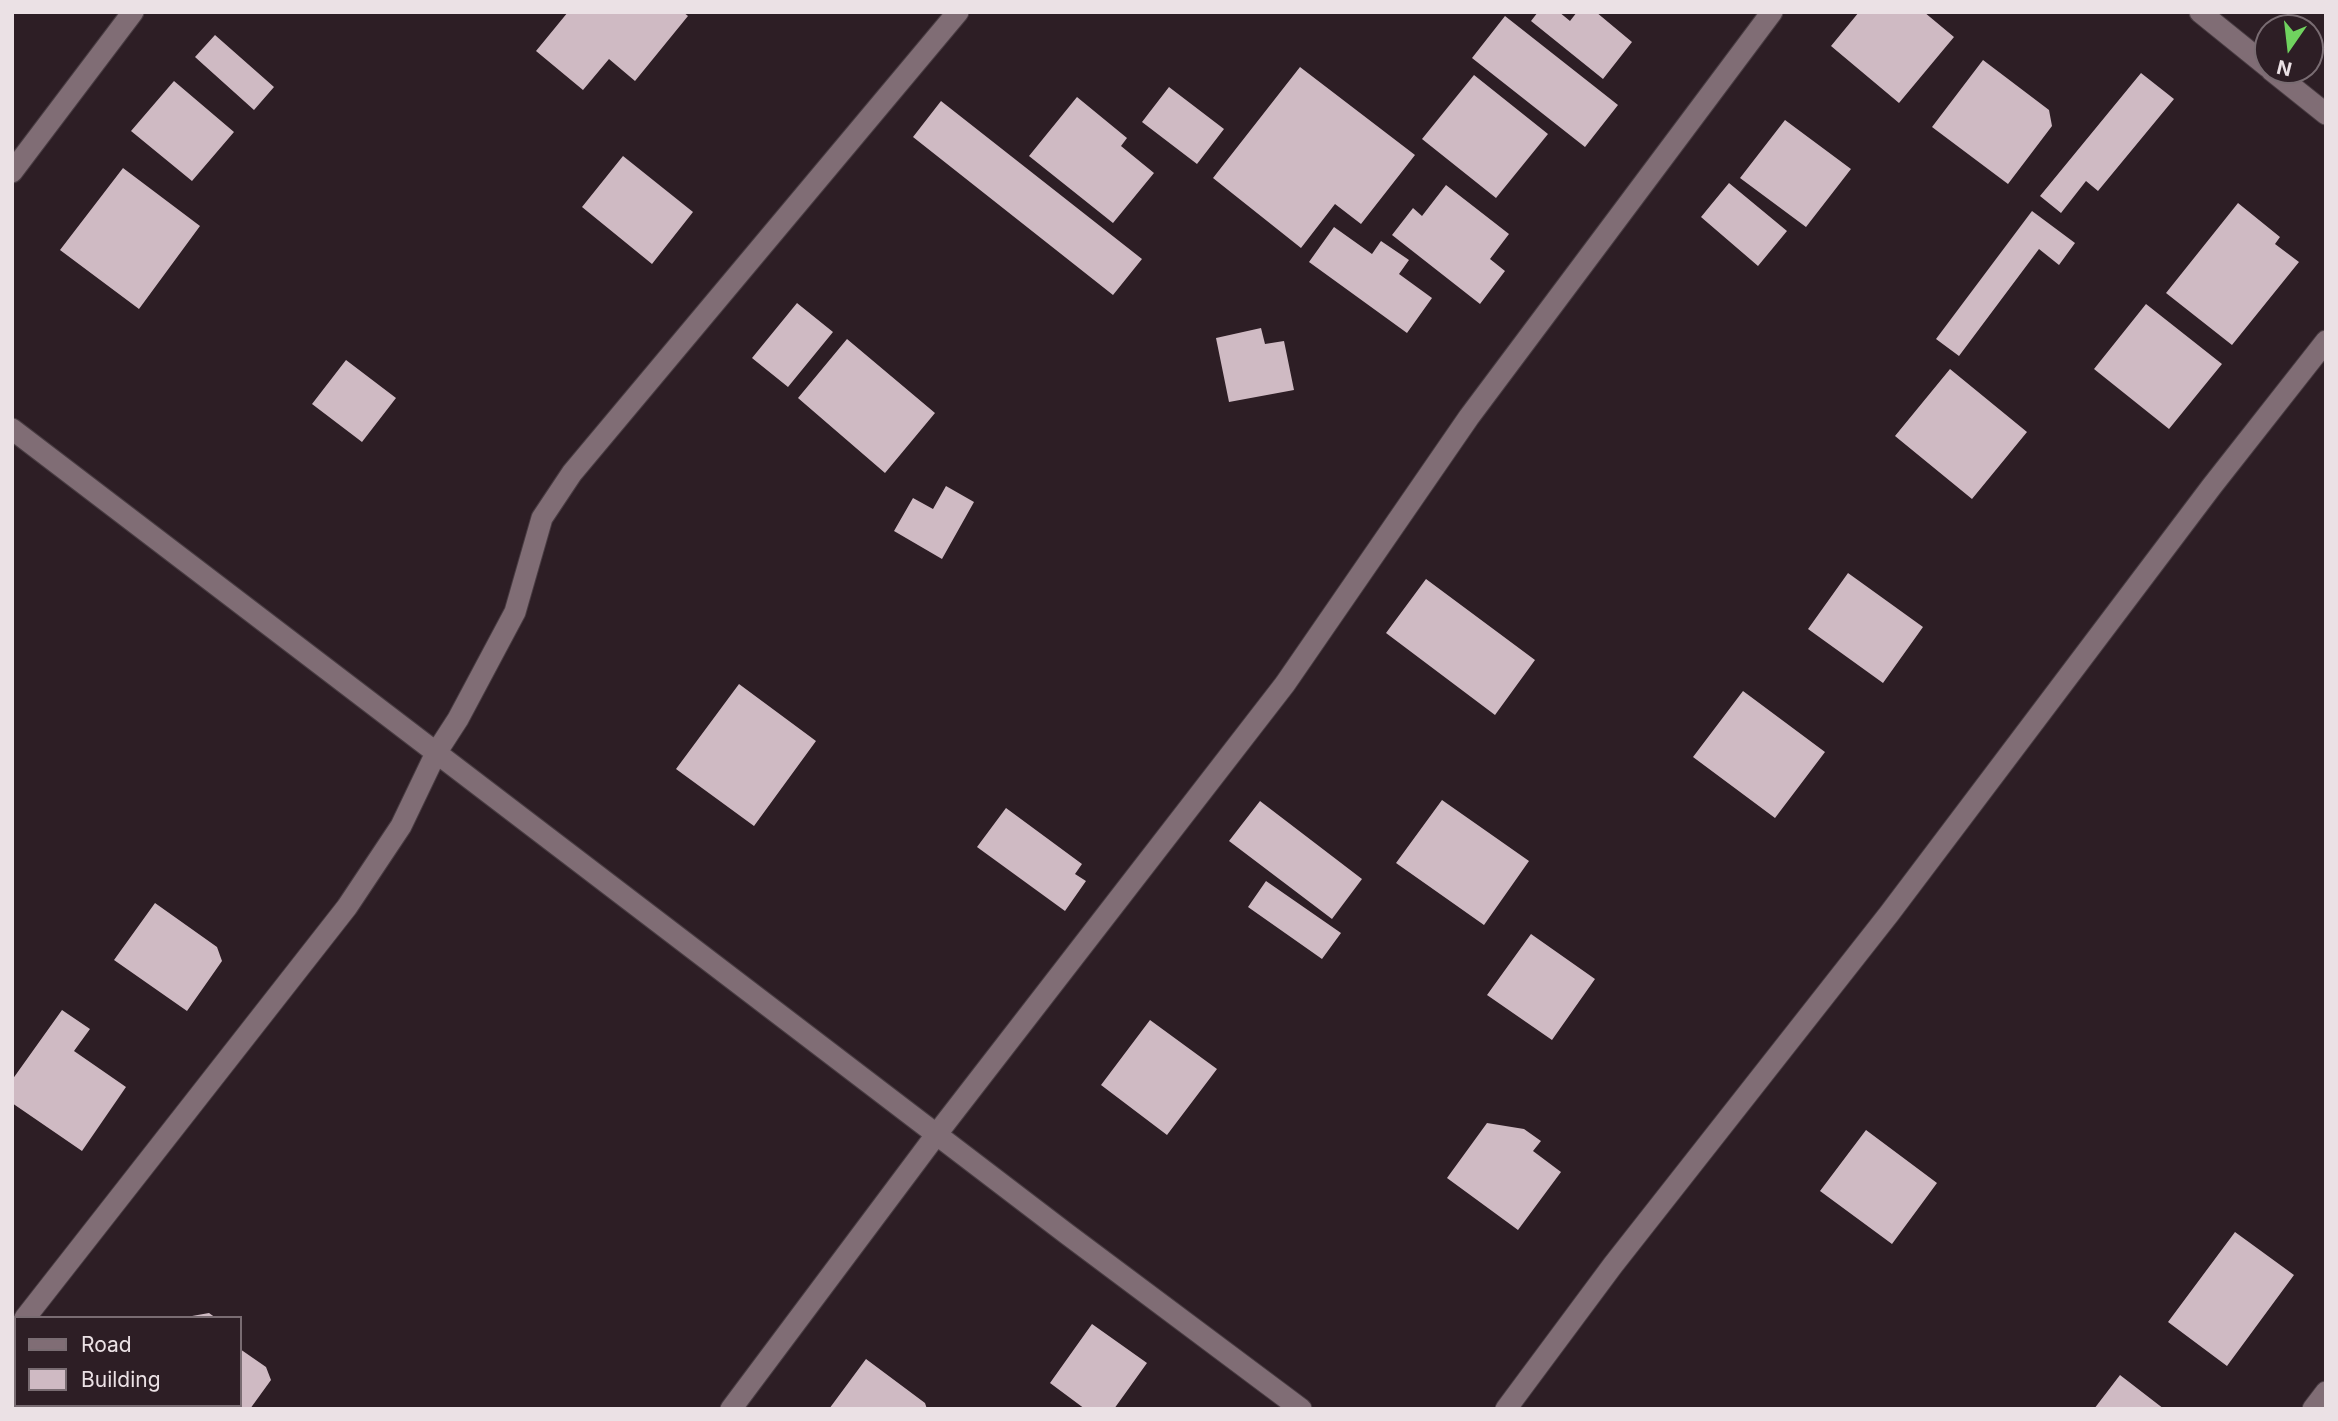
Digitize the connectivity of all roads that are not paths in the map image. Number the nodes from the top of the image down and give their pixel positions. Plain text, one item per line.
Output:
1 (134, 12) edge
2 (958, 12) edge
3 (1772, 12) edge
4 (2200, 12) edge
5 (2254, 56) edge
6 (2289, 84) edge
7 (2326, 114) edge
8 (12, 172) edge
9 (2326, 341) edge
10 (12, 429) edge
11 (436, 753) junction
12 (936, 1135) junction
13 (27, 1316) edge
14 (2326, 1392) edge
15 (731, 1409) edge
16 (1301, 1409) edge
17 (1506, 1409) edge
18 (2313, 1409) edge

1 - 8 street
2 - 11 street
3 - 12 street
4 - 5 street
6 - 7 street
9 - 17 street
10 - 11 street
11 - 12 street
11 - 13 street
12 - 15 street
12 - 16 street
14 - 18 street

